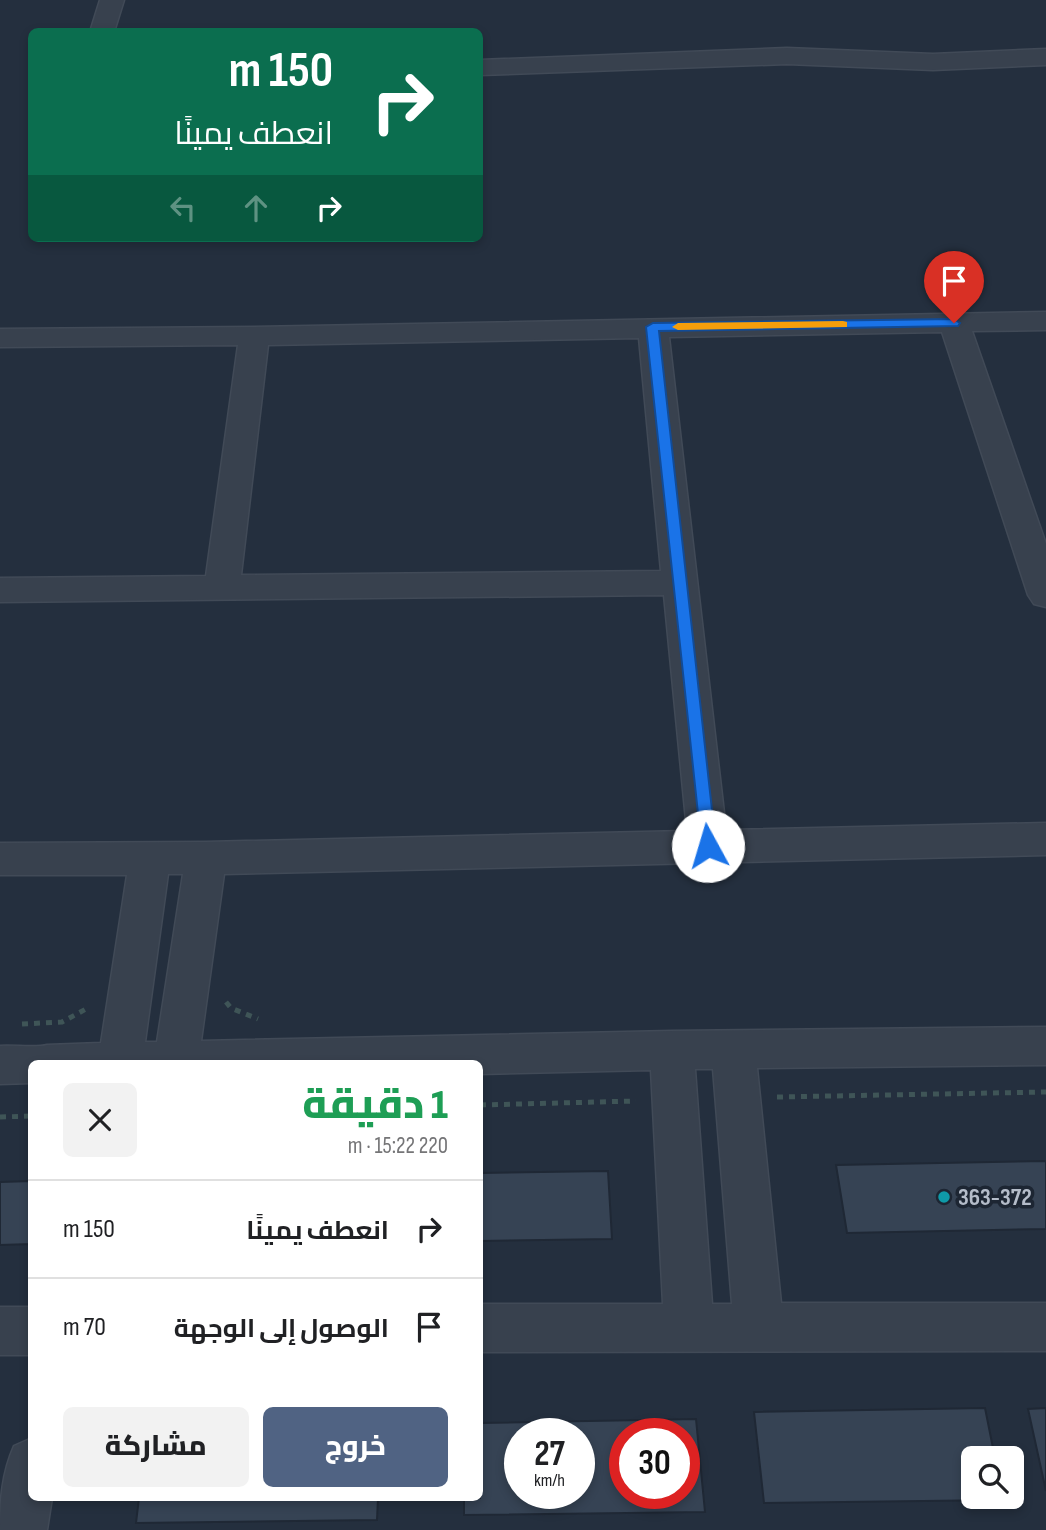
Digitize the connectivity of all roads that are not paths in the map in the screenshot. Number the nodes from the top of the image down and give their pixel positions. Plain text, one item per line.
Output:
1 (112, 0) edge
2 (103, 28) edge
3 (1046, 57) edge
4 (483, 68) edge
5 (1046, 321) edge
6 (954, 323) junction
7 (653, 327) junction
8 (254, 336) junction
9 (0, 338) edge
10 (1034, 525) edge
11 (680, 583) junction
12 (222, 587) junction
13 (0, 590) edge
14 (1046, 595) edge
15 (1046, 839) edge
16 (708, 846) junction
17 (206, 858) junction
18 (0, 859) edge
19 (150, 859) junction
20 (1046, 1046) edge
21 (733, 1049) junction
22 (672, 1050) junction
23 (120, 1060) edge
24 (176, 1060) edge
25 (221, 1060) edge
26 (28, 1064) edge
27 (0, 1065) edge
28 (689, 1327) junction
29 (1046, 1327) edge
30 (483, 1328) edge
31 (759, 1328) junction
32 (0, 1331) edge
33 (28, 1331) edge
34 (28, 1488) edge
35 (21, 1530) edge

1 - 2 street
3 - 4 street
5 - 6 street
6 - 7 street
6 - 10 street
7 - 8 street
7 - 11 street
8 - 9 street
8 - 12 street
10 - 14 street
11 - 12 street
11 - 16 street
12 - 13 street
15 - 16 street
16 - 17 street
17 - 19 street
17 - 24 street
18 - 19 street
19 - 23 street
20 - 21 street
21 - 22 street
21 - 31 street
22 - 25 street
22 - 28 street
26 - 27 street
28 - 30 street
28 - 31 street
29 - 31 street
32 - 33 street
34 - 35 street

